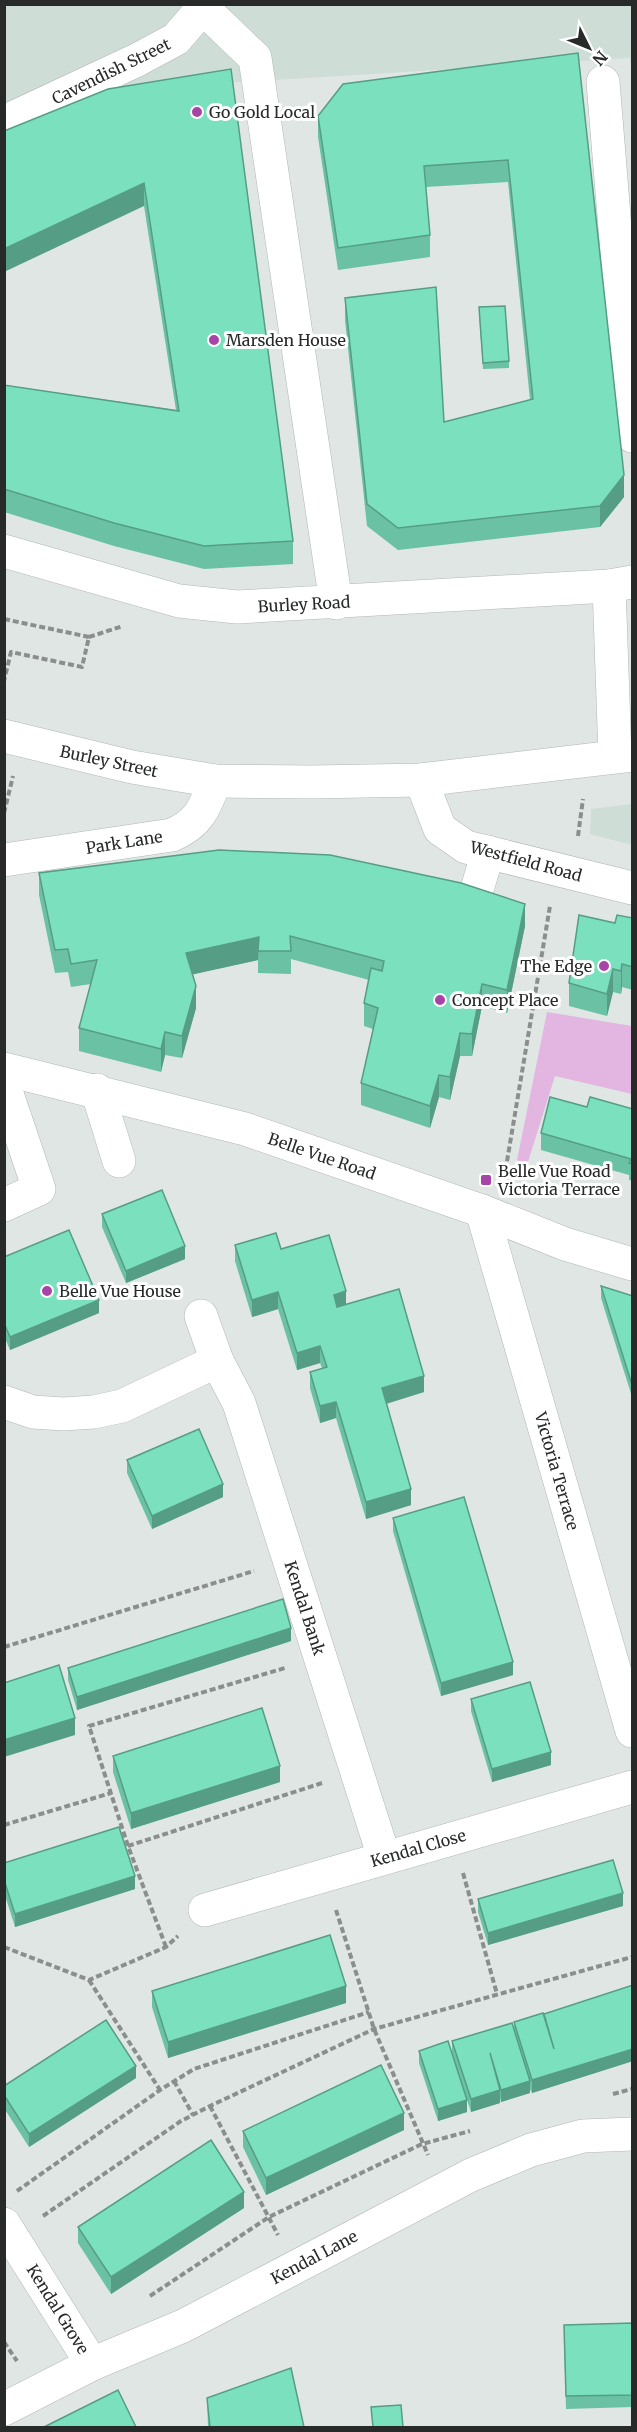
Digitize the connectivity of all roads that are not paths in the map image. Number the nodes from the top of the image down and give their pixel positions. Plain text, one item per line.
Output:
1 (205, 7) edge
2 (603, 82) dead end
3 (4, 122) edge
4 (633, 436) edge
5 (4, 551) edge
6 (621, 584) edge
7 (336, 603) junction
8 (4, 736) edge
9 (612, 757) edge
10 (421, 780) junction
11 (215, 781) junction
12 (488, 852) junction
13 (4, 860) edge
14 (633, 888) edge
15 (471, 910) edge
16 (4, 1069) edge
17 (4, 1085) edge
18 (97, 1090) junction
19 (119, 1161) dead end
20 (4, 1205) edge
21 (490, 1214) junction
22 (633, 1264) edge
23 (201, 1316) dead end
24 (217, 1361) junction
25 (4, 1402) edge
26 (633, 1731) edge
27 (633, 1787) edge
28 (384, 1857) junction
29 (204, 1910) road end
30 (633, 2134) edge
31 (9, 2231) edge
32 (93, 2364) junction
33 (4, 2409) edge

1 - 3 street, Cavendish Street
1 - 7 street
2 - 4 street
5 - 7 street, Burley Road
6 - 7 street, Burley Road
6 - 9 street, Burley Road
8 - 11 street, Burley Street
9 - 10 street
10 - 11 street
10 - 12 street, Westfield Road
11 - 13 street, Park Lane
12 - 14 street, Westfield Road
12 - 15 street
16 - 18 street, Belle Vue Road
17 - 20 street
18 - 19 street
18 - 21 street, Belle Vue Road
21 - 22 street, Belle Vue Road
21 - 26 street, Victoria Terrace
23 - 24 street, Kendal Bank
24 - 25 street
24 - 28 street, Kendal Bank
27 - 28 street, Kendal Close
28 - 29 street, Kendal Close
30 - 32 street, Kendal Lane
31 - 32 street, Kendal Grove
32 - 33 street, Kendal Lane

